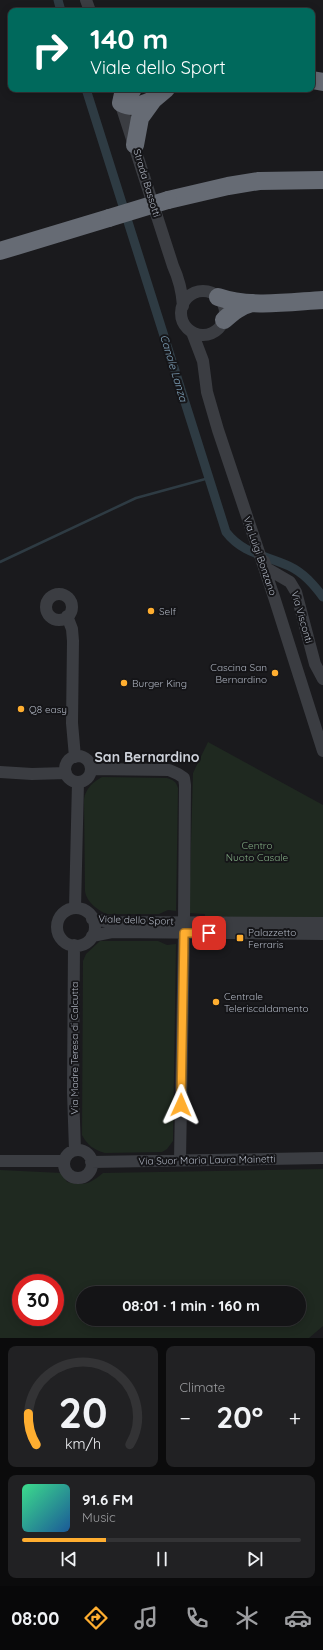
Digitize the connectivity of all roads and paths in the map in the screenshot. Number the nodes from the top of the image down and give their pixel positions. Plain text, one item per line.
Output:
1 (160, 94) edge
2 (118, 96) edge
3 (135, 145) junction
4 (323, 171) edge
5 (323, 180) edge
6 (228, 186) junction
7 (323, 186) edge
8 (0, 251) edge
9 (178, 276) junction
10 (210, 295) junction
11 (323, 300) edge
12 (255, 303) junction
13 (183, 306) junction
14 (224, 320) junction
15 (192, 332) junction
16 (209, 334) junction
17 (203, 361) junction
18 (256, 518) dead end
19 (67, 616) dead end
20 (323, 679) edge
21 (320, 734) edge
22 (323, 751) edge
23 (75, 757) junction
24 (91, 769) junction
25 (0, 772) edge
26 (66, 773) junction
27 (78, 782) junction
28 (75, 908) junction
29 (92, 919) junction
30 (323, 923) edge
31 (184, 928) junction
32 (323, 934) edge
33 (92, 936) junction
34 (74, 945) junction
35 (75, 1150) junction
36 (323, 1158) edge
37 (180, 1160) junction
38 (0, 1161) edge
39 (64, 1161) junction
40 (91, 1162) junction

1 - 2 highway
1 - 3 highway
2 - 3 street, Strada Bassotti
3 - 9 street, Strada Bassotti
4 - 6 highway
5 - 6 highway
6 - 7 highway
6 - 8 highway, bridge
9 - 10 street
9 - 13 street, Strada Bassotti
10 - 12 highway
10 - 13 street
10 - 14 street
11 - 12 highway
12 - 14 highway
13 - 15 street
14 - 16 street
15 - 16 street
15 - 17 street, Via Luigi Bonzano
16 - 17 street, Via Luigi Bonzano
17 - 21 street, Via Luigi Bonzano
18 - 20 street, Via Visconti
19 - 23 street
21 - 22 street, Via Luigi Bonzano
23 - 24 street
23 - 26 street
24 - 27 street
24 - 31 street
25 - 26 street
26 - 27 street
27 - 28 street
28 - 29 street
28 - 34 street
29 - 31 street, Viale dello Sport
29 - 33 street
30 - 31 street, Viale dello Sport
31 - 32 street, Viale dello Sport
31 - 33 street, Viale dello Sport
31 - 37 street
33 - 34 street
34 - 35 street, Via Madre Teresa di Calcutta
35 - 39 street
35 - 40 street
36 - 37 street, Via Suor Maria Laura Mainetti
37 - 40 street, Via Suor Maria Laura Mainetti
38 - 39 street
39 - 40 street

